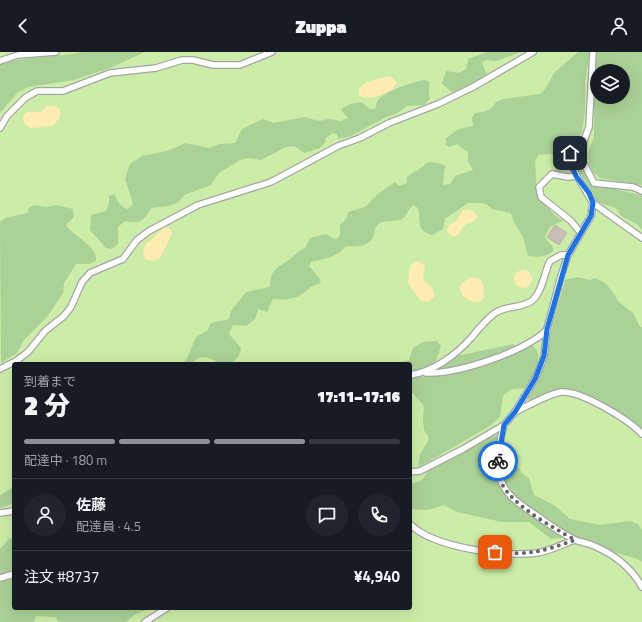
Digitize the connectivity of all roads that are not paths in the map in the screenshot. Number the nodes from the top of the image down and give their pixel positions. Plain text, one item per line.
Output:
1 (56, 52) edge
2 (272, 52) edge
3 (533, 52) edge
4 (593, 52) edge
5 (0, 61) edge
6 (0, 128) edge
7 (584, 143) junction
8 (576, 176) junction
9 (642, 191) edge
10 (593, 203) junction
11 (580, 232) junction
12 (642, 238) edge
13 (568, 255) junction
14 (547, 329) junction
15 (16, 362) edge
16 (12, 364) edge
17 (0, 369) edge
18 (421, 373) junction
19 (412, 375) edge
20 (515, 412) junction
21 (504, 425) junction
22 (642, 434) edge
23 (412, 472) edge
24 (12, 511) edge
25 (0, 513) edge
26 (412, 526) edge
27 (575, 540) junction
28 (12, 575) edge
29 (0, 578) edge
30 (642, 587) edge
31 (164, 610) edge
32 (145, 622) edge

1 - 5 lane
2 - 6 lane
3 - 15 lane
4 - 7 lane
7 - 8 lane
7 - 9 lane
8 - 10 lane
8 - 11 lane
10 - 11 lane
10 - 12 lane
11 - 13 lane
13 - 14 lane
13 - 18 lane
14 - 18 lane
14 - 20 lane
16 - 17 lane
18 - 19 lane
20 - 21 lane
20 - 22 lane
21 - 23 lane
21 - 27 lane
24 - 25 lane
26 - 27 lane
27 - 30 lane
28 - 29 lane
31 - 32 lane

